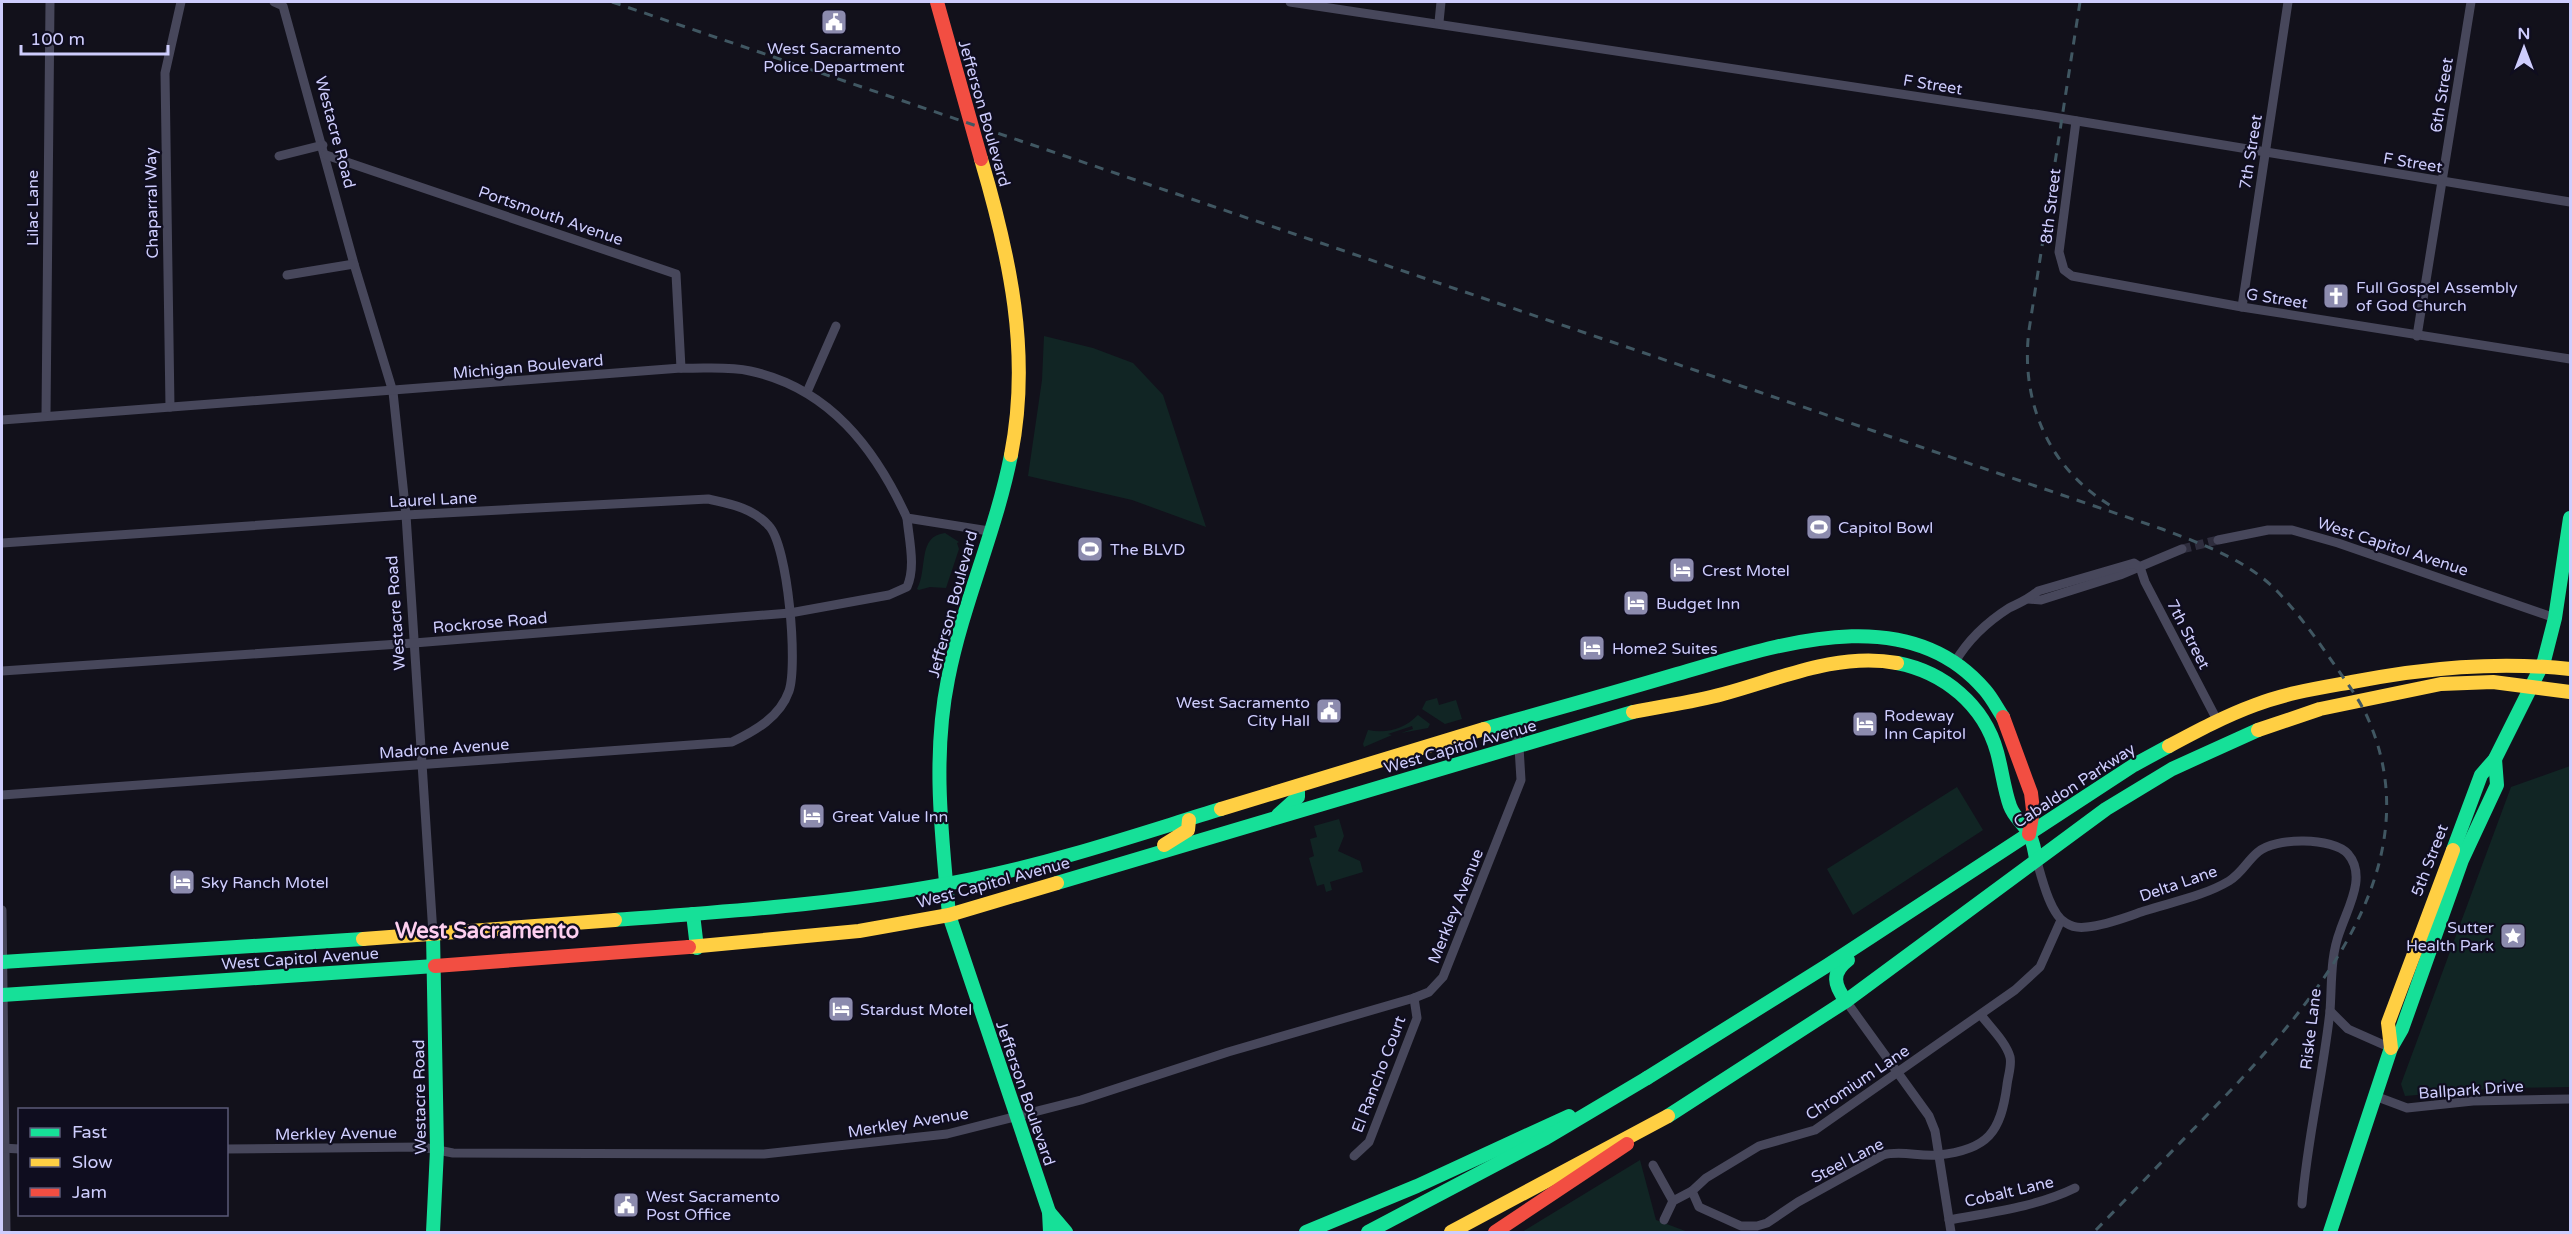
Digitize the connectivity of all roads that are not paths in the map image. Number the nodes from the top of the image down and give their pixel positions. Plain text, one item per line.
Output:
1 (50, 2) edge
2 (181, 2) edge
3 (274, 2) edge
4 (937, 2) edge
5 (1290, 2) edge
6 (1441, 2) edge
7 (2288, 2) edge
8 (2471, 2) edge
9 (1439, 22) junction
10 (2076, 121) junction
11 (323, 145) junction
12 (2265, 154) junction
13 (326, 155) junction
14 (279, 156) dead end
15 (2442, 182) junction
16 (2571, 202) edge
17 (354, 264) junction
18 (287, 275) dead end
19 (2085, 280) joint
20 (2242, 307) junction
21 (836, 326) dead end
22 (2417, 336) junction
23 (2571, 359) edge
24 (681, 368) junction
25 (393, 392) junction
26 (807, 392) junction
27 (170, 406) junction
28 (46, 415) junction
29 (2, 420) edge
30 (406, 515) junction
31 (907, 518) junction
32 (2571, 518) edge
33 (989, 531) junction
34 (2218, 540) tunnel mouth
35 (2, 543) edge
36 (2182, 549) tunnel mouth
37 (2137, 565) junction
38 (790, 613) junction
39 (2555, 618) junction
40 (414, 643) junction
41 (1955, 662) junction
42 (2541, 666) junction
43 (2571, 669) edge
44 (2, 671) edge
45 (1942, 678) junction
46 (2532, 687) junction
47 (2571, 692) edge
48 (2217, 720) junction
49 (1512, 724) junction
50 (1519, 747) junction
51 (423, 765) junction
52 (1298, 786) junction
53 (2, 795) edge
54 (1276, 817) junction
55 (1189, 820) junction
56 (2029, 834) junction
57 (1150, 854) junction
58 (2036, 858) junction
59 (2353, 862) joint
60 (946, 883) junction
61 (2, 910) edge
62 (693, 914) junction
63 (949, 915) junction
64 (2061, 920) junction
65 (1894, 921) junction
66 (433, 934) junction
67 (697, 948) junction
68 (2, 962) edge
69 (434, 966) junction
70 (3, 994) edge
71 (1414, 998) junction
72 (1846, 1000) junction
73 (2330, 1011) junction
74 (1981, 1015) junction
75 (2391, 1048) junction
76 (1899, 1074) junction
77 (1647, 1078) junction
78 (2375, 1096) junction
79 (2571, 1099) edge
80 (1668, 1116) junction
81 (1016, 1117) junction
82 (4, 1148) edge
83 (228, 1149) edge
84 (437, 1150) junction
85 (1939, 1155) junction
86 (1354, 1156) dead end
87 (1653, 1165) dead end
88 (2075, 1188) dead end
89 (1692, 1191) junction
90 (1672, 1201) junction
91 (2302, 1204) dead end
92 (1049, 1212) junction
93 (1664, 1220) dead end
94 (1949, 1220) junction
95 (1066, 1232) edge
96 (6, 1233) edge
97 (433, 1233) edge
98 (1050, 1233) edge
99 (1306, 1233) edge
100 (1368, 1233) edge
101 (1451, 1233) edge
102 (1495, 1233) edge
103 (1951, 1233) edge
104 (2331, 1233) edge

1 - 28 street, Lilac Lane
2 - 27 street, Chaparral Way
3 - 11 street, Westacre Road
4 - 33 main road, Jefferson Boulevard
5 - 9 street, F Street
6 - 9 street
7 - 12 street, 7th Street
8 - 15 street, 6th Street
9 - 10 street, F Street
10 - 12 street, F Street
10 - 19 street, 8th Street
11 - 13 street, Westacre Road
11 - 14 street
12 - 15 street, F Street
12 - 20 street, 7th Street
13 - 17 street, Westacre Road
13 - 24 street, Portsmouth Avenue
15 - 16 street, F Street
15 - 22 street, 6th Street
17 - 18 street
17 - 25 street, Westacre Road
19 - 20 street, G Street
20 - 22 street, G Street
21 - 26 street
22 - 23 street, G Street
24 - 25 street, Michigan Boulevard
24 - 26 street, Michigan Boulevard
25 - 27 street, Michigan Boulevard
25 - 30 street, Westacre Road
26 - 31 street, Michigan Boulevard
27 - 28 street, Michigan Boulevard
28 - 29 street, Michigan Boulevard
30 - 35 street, Laurel Lane
30 - 38 street, Laurel Lane
30 - 40 street, Westacre Road
31 - 33 street
31 - 38 street, Rockrose Road
32 - 39 main road, 5th Street
33 - 60 main road, Jefferson Boulevard
34 - 39 street, West Capitol Avenue
36 - 37 street
37 - 41 street
37 - 48 street, 7th Street
38 - 40 street, Rockrose Road
38 - 51 street, Madrone Avenue
39 - 42 main road, 5th Street
40 - 44 street, Rockrose Road
40 - 51 street, Westacre Road
41 - 45 main road
41 - 49 main road, West Capitol Avenue
41 - 56 main road, West Capitol Avenue
42 - 43 main road, Cabaldon Parkway
42 - 46 main road, 5th Street
42 - 48 main road, Cabaldon Parkway
45 - 50 main road, West Capitol Avenue
45 - 56 main road, West Capitol Avenue
46 - 47 main road
46 - 58 main road
46 - 75 main road, 5th Street
48 - 56 main road, Cabaldon Parkway
49 - 50 street, Merkley Avenue
49 - 52 main road, West Capitol Avenue
50 - 54 main road, West Capitol Avenue
50 - 71 street, Merkley Avenue
51 - 53 street, Madrone Avenue
51 - 66 street, Westacre Road
52 - 54 main road
52 - 55 main road, West Capitol Avenue
54 - 57 main road, West Capitol Avenue
55 - 57 main road
55 - 60 main road, West Capitol Avenue
56 - 58 main road
56 - 65 main road, Cabaldon Parkway
57 - 63 main road, West Capitol Avenue
58 - 64 street
58 - 72 main road
59 - 64 street, Delta Lane
59 - 73 street, Riske Lane
60 - 62 main road, West Capitol Avenue
60 - 63 main road, Jefferson Boulevard
61 - 68 street
62 - 66 main road, West Capitol Avenue
62 - 67 main road
63 - 67 main road, West Capitol Avenue
63 - 81 main road, Jefferson Boulevard
64 - 74 street, Chromium Lane
65 - 72 main road
65 - 77 main road, Cabaldon Parkway
66 - 68 main road, West Capitol Avenue
66 - 69 main road, Westacre Road
67 - 69 main road, West Capitol Avenue
68 - 70 street
69 - 70 main road, West Capitol Avenue
69 - 84 main road, Westacre Road
70 - 82 street
71 - 81 street, Merkley Avenue
71 - 86 street, El Rancho Court
72 - 76 street
72 - 80 main road
73 - 75 street
73 - 91 street, Riske Lane
74 - 76 street, Chromium Lane
74 - 85 street, Steel Lane
75 - 78 main road, 5th Street
76 - 85 street
76 - 89 street, Chromium Lane
77 - 99 main road
77 - 100 main road
78 - 79 street, Ballpark Drive
78 - 104 main road, 5th Street
80 - 101 main road
80 - 102 main road
81 - 84 street, Merkley Avenue
81 - 92 main road, Jefferson Boulevard
82 - 96 street
83 - 84 street, Merkley Avenue
84 - 97 main road, Westacre Road
85 - 89 street, Steel Lane
85 - 94 street
87 - 90 street
88 - 94 street, Cobalt Lane
89 - 90 street, Chromium Lane
90 - 93 street
92 - 95 main road, Jefferson Boulevard
92 - 98 main road, Jefferson Boulevard
94 - 103 street

